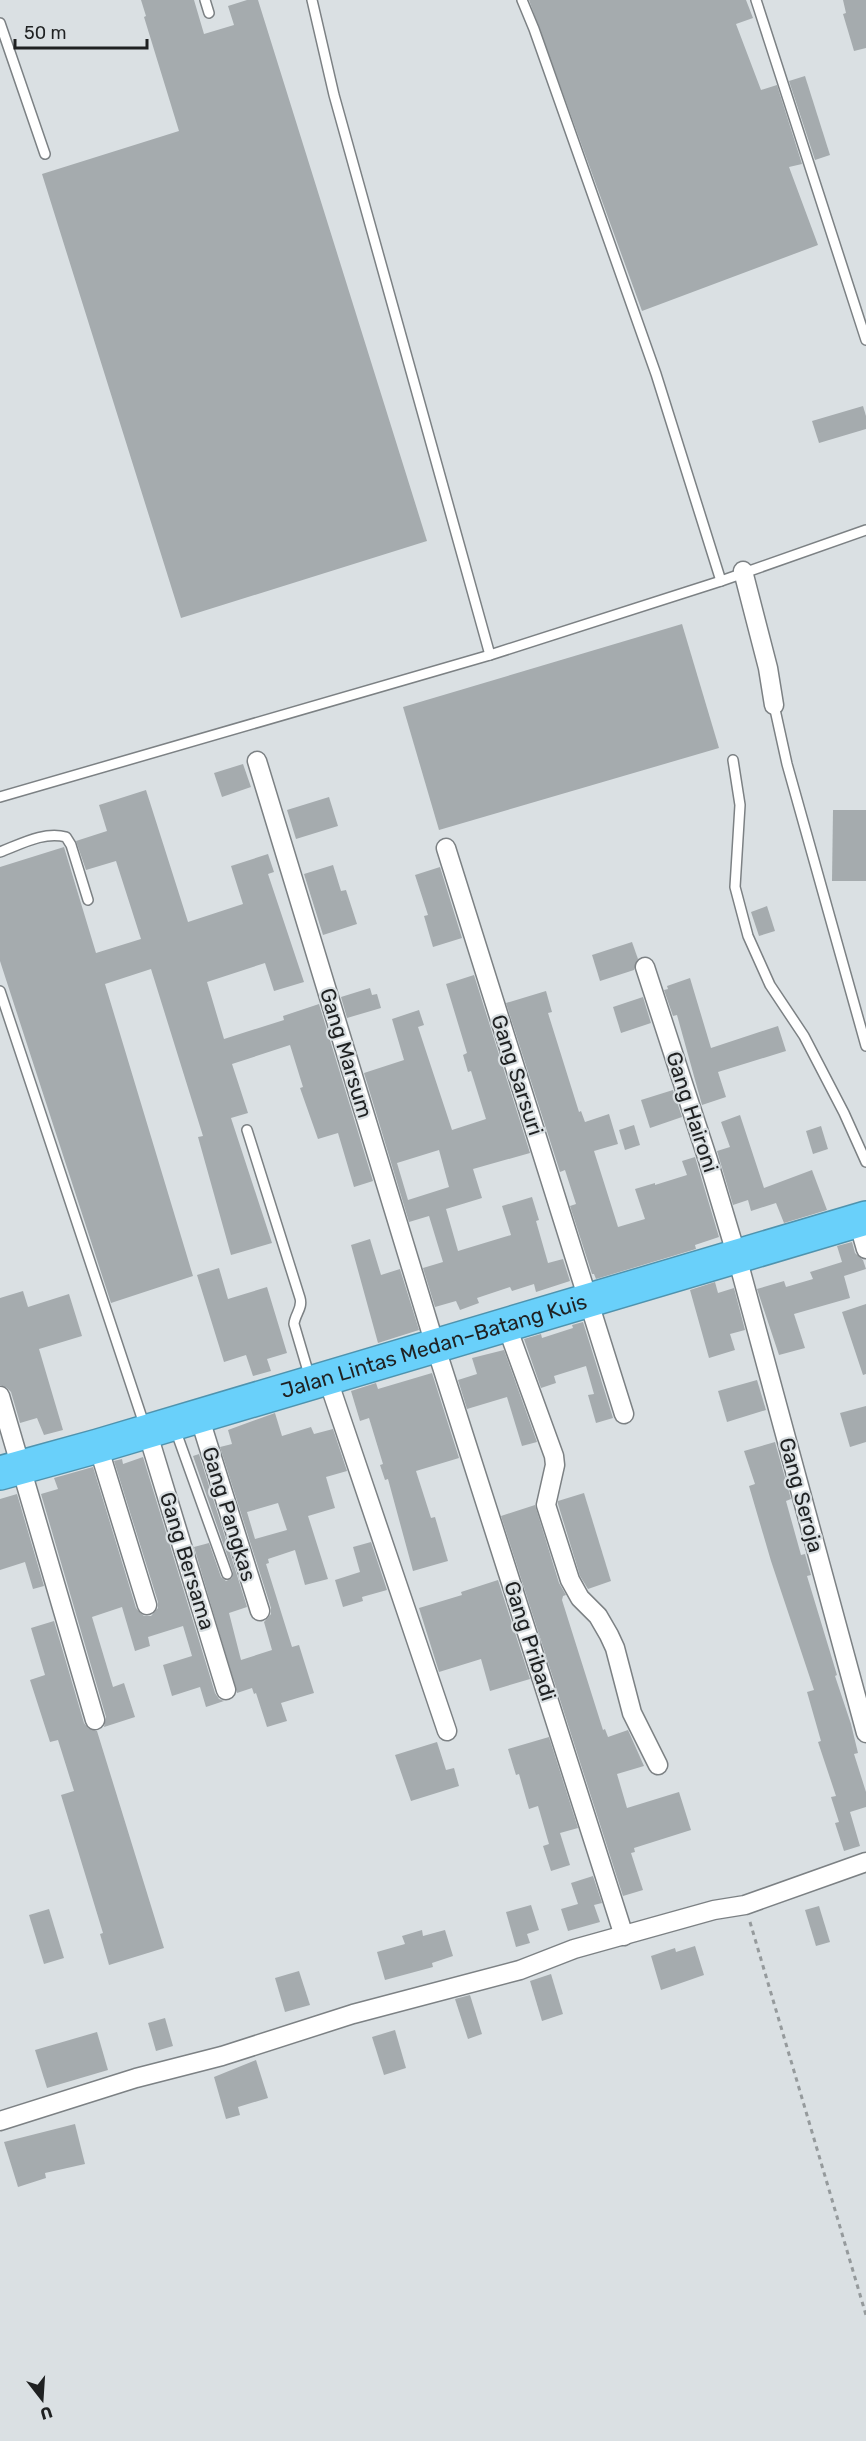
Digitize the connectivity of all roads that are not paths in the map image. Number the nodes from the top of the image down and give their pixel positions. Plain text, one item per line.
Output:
1 (205, 0) edge
2 (312, 0) edge
3 (522, 0) edge
4 (756, 0) edge
5 (209, 13) dead end
6 (0, 23) edge
7 (45, 154) dead end
8 (866, 340) edge
9 (866, 530) edge
10 (743, 571) junction
11 (721, 581) junction
12 (490, 655) junction
13 (774, 705) joint
14 (733, 760) dead end
15 (257, 761) dead end
16 (0, 797) edge
17 (446, 848) dead end
18 (0, 852) edge
19 (88, 900) dead end
20 (645, 967) dead end
21 (0, 991) edge
22 (866, 1046) edge
23 (247, 1130) dead end
24 (866, 1162) edge
25 (863, 1229) edge
26 (737, 1257) junction
27 (589, 1302) junction
28 (506, 1324) junction
29 (435, 1346) junction
30 (319, 1380) junction
31 (0, 1396) edge
32 (624, 1414) dead end
33 (173, 1424) junction
34 (98, 1446) junction
35 (11, 1470) edge
36 (227, 1574) dead end
37 (147, 1605) dead end
38 (260, 1611) dead end
39 (226, 1690) dead end
40 (95, 1720) dead end
41 (447, 1731) dead end
42 (866, 1733) edge
43 (658, 1765) dead end
44 (866, 1862) edge
45 (624, 1936) junction
46 (0, 2121) edge

1 - 5 lane
2 - 12 lane
3 - 11 lane
4 - 8 lane
6 - 7 lane
9 - 10 lane
10 - 11 lane
10 - 13 street
11 - 12 lane
12 - 16 lane
13 - 22 lane
14 - 24 lane
15 - 29 street, Gang Marsum
17 - 27 street, Gang Sarsuri
18 - 19 lane
20 - 26 street, Gang Haironi
21 - 33 lane
23 - 30 lane
25 - 26 highway, Jalan Lintas Medan–Batang Kuis
26 - 27 highway, Jalan Lintas Medan–Batang Kuis
26 - 42 street, Gang Seroja
27 - 28 highway, Jalan Lintas Medan–Batang Kuis
27 - 32 street, Gang Sarsuri
28 - 29 highway, Jalan Lintas Medan–Batang Kuis
28 - 43 street
29 - 30 highway, Jalan Lintas Medan–Batang Kuis
29 - 45 street, Gang Pribadi
30 - 33 highway, Jalan Lintas Medan–Batang Kuis
30 - 41 street
31 - 35 street
33 - 34 highway, Jalan Lintas Medan–Batang Kuis
33 - 36 lane
33 - 38 street, Gang Pangkas
33 - 39 street, Gang Bersama
34 - 35 highway, Jalan Lintas Medan–Batang Kuis
34 - 37 street
35 - 40 street
44 - 45 street
45 - 46 street

